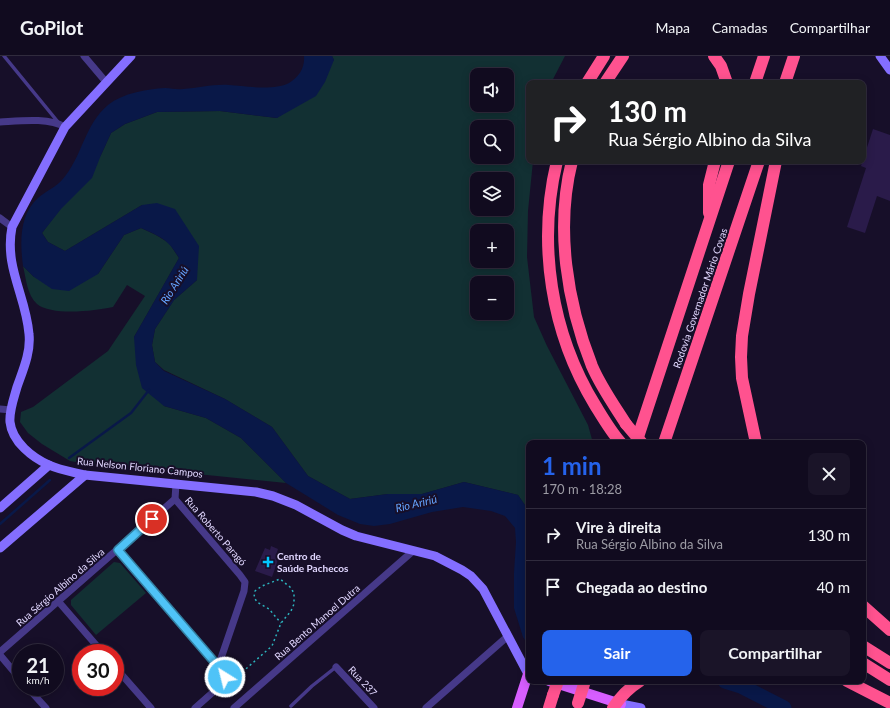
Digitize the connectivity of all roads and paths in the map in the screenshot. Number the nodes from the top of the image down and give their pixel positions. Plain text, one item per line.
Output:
1 (4, 56) edge
2 (84, 56) edge
3 (131, 56) edge
4 (604, 56) edge
5 (623, 56) edge
6 (714, 56) edge
7 (764, 56) edge
8 (880, 56) edge
9 (793, 59) edge
10 (890, 70) edge
11 (589, 80) edge
12 (606, 80) edge
13 (726, 80) edge
14 (756, 80) edge
15 (786, 80) edge
16 (790, 80) edge
17 (106, 82) junction
18 (0, 122) edge
19 (61, 125) junction
20 (556, 164) edge
21 (572, 164) edge
22 (714, 164) edge
23 (728, 164) edge
24 (758, 164) edge
25 (775, 164) edge
26 (0, 218) edge
27 (709, 224) junction
28 (12, 227) junction
29 (0, 409) edge
30 (11, 410) junction
31 (619, 440) edge
32 (637, 440) edge
33 (640, 440) edge
34 (665, 440) edge
35 (755, 440) edge
36 (49, 465) junction
37 (85, 475) junction
38 (176, 484) junction
39 (175, 499) junction
40 (0, 508) edge
41 (0, 548) edge
42 (118, 550) junction
43 (413, 551) junction
44 (58, 601) junction
45 (866, 609) edge
46 (281, 623) junction
47 (890, 630) edge
48 (508, 636) junction
49 (95, 644) edge
50 (866, 648) edge
51 (0, 652) edge
52 (0, 655) edge
53 (890, 663) edge
54 (866, 665) edge
55 (218, 667) junction
56 (336, 667) joint
57 (12, 669) edge
58 (526, 670) edge
59 (124, 677) edge
60 (526, 680) edge
61 (890, 680) edge
62 (557, 684) edge
63 (557, 684) edge
64 (584, 684) edge
65 (636, 684) edge
66 (853, 684) edge
67 (226, 687) dead end
68 (35, 696) edge
69 (890, 703) edge
70 (577, 705) edge
71 (291, 706) dead end
72 (618, 707) edge
73 (46, 708) edge
74 (151, 708) edge
75 (195, 708) edge
76 (234, 708) edge
77 (374, 708) edge
78 (426, 708) edge
79 (517, 708) edge
80 (549, 708) edge
81 (641, 708) edge

1 - 19 lane
2 - 17 street
3 - 17 main road, Rua Nelson Floriano Campos
4 - 11 highway
5 - 12 highway
6 - 13 highway
7 - 14 highway
8 - 10 main road
9 - 15 highway
9 - 16 highway
17 - 19 main road, Rua Nelson Floriano Campos
18 - 19 street
19 - 28 main road, Rua Nelson Floriano Campos
20 - 31 highway
21 - 33 highway, bridge
22 - 27 highway
23 - 27 highway, Rodovia Governador Mário Covas
24 - 34 highway, Rodovia Governador Mário Covas
25 - 35 highway
26 - 28 street
27 - 32 highway, Rodovia Governador Mário Covas
28 - 30 main road, Rua Nelson Floriano Campos
29 - 30 street
30 - 36 main road, Rua Nelson Floriano Campos
36 - 37 main road, Rua Nelson Floriano Campos
36 - 40 main road
37 - 38 main road, Rua Nelson Floriano Campos
37 - 41 main road
38 - 39 street
38 - 43 main road, Rua Nelson Floriano Campos
39 - 42 street, Rua Sérgio Albino da Silva
39 - 55 street, Rua Roberto Paragó
42 - 44 street, Rua Sérgio Albino da Silva
42 - 55 street
43 - 48 main road, Rua Nelson Floriano Campos
43 - 76 street, Rua Bento Manoel Dutra
44 - 49 street
44 - 51 street, Rua Sérgio Albino da Silva
45 - 47 highway
46 - 46 path
46 - 67 path
48 - 58 main road, Rua Nelson Floriano Campos
48 - 78 street
50 - 53 highway
52 - 57 street
54 - 61 highway
55 - 75 street
56 - 71 lane
56 - 77 street, Rua 237
59 - 74 street
60 - 79 main road
62 - 72 main road
63 - 80 highway, bridge
64 - 70 highway, bridge
65 - 72 highway, bridge
66 - 69 highway
68 - 73 street
72 - 81 main road

